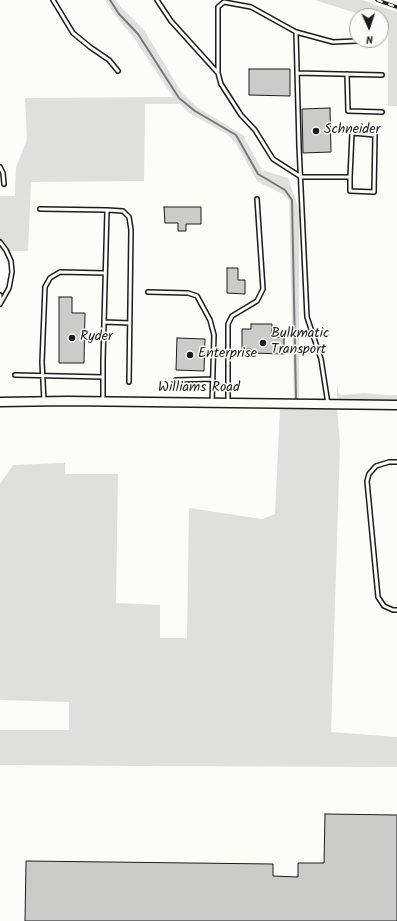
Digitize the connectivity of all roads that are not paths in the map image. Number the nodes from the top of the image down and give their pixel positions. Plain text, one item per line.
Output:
1 (54, 0) edge
2 (158, 0) edge
3 (222, 1) edge
4 (296, 32) junction
5 (349, 41) edge
6 (118, 71) dead end
7 (218, 73) junction
8 (297, 73) junction
9 (347, 74) junction
10 (382, 75) dead end
11 (382, 112) dead end
12 (0, 168) edge
13 (301, 177) junction
14 (350, 177) junction
15 (4, 184) dead end
16 (257, 199) dead end
17 (40, 209) dead end
18 (108, 210) junction
19 (0, 242) edge
20 (105, 273) junction
21 (148, 292) dead end
22 (0, 295) edge
23 (0, 303) edge
24 (104, 322) junction
25 (130, 323) junction
26 (15, 375) dead end
27 (43, 375) junction
28 (103, 377) junction
29 (176, 380) dead end
30 (213, 380) junction
31 (129, 382) dead end
32 (44, 401) junction
33 (0, 402) edge
34 (103, 402) junction
35 (212, 403) junction
36 (228, 403) junction
37 (328, 404) junction
38 (397, 405) edge
39 (397, 462) edge
40 (397, 610) edge

1 - 6 lane
2 - 7 lane
3 - 4 lane
3 - 7 lane
4 - 5 lane
4 - 8 lane
7 - 13 lane
8 - 9 lane
8 - 13 lane
9 - 10 lane
9 - 11 lane
12 - 15 lane
13 - 14 lane
13 - 37 lane
14 - 14 lane
16 - 36 lane
17 - 18 lane
18 - 20 lane
18 - 25 lane
19 - 23 lane
20 - 24 lane
20 - 27 lane
21 - 30 lane
22 - 23 lane
24 - 25 lane
24 - 28 lane
25 - 31 lane
26 - 27 lane
27 - 28 lane
27 - 32 lane
28 - 34 lane
29 - 30 lane
30 - 35 lane
32 - 33 main road, Williams Road
32 - 34 main road, Williams Road
34 - 35 main road, Williams Road
35 - 36 main road, Williams Road
36 - 37 main road, Williams Road
37 - 38 main road, Williams Road
39 - 40 lane

